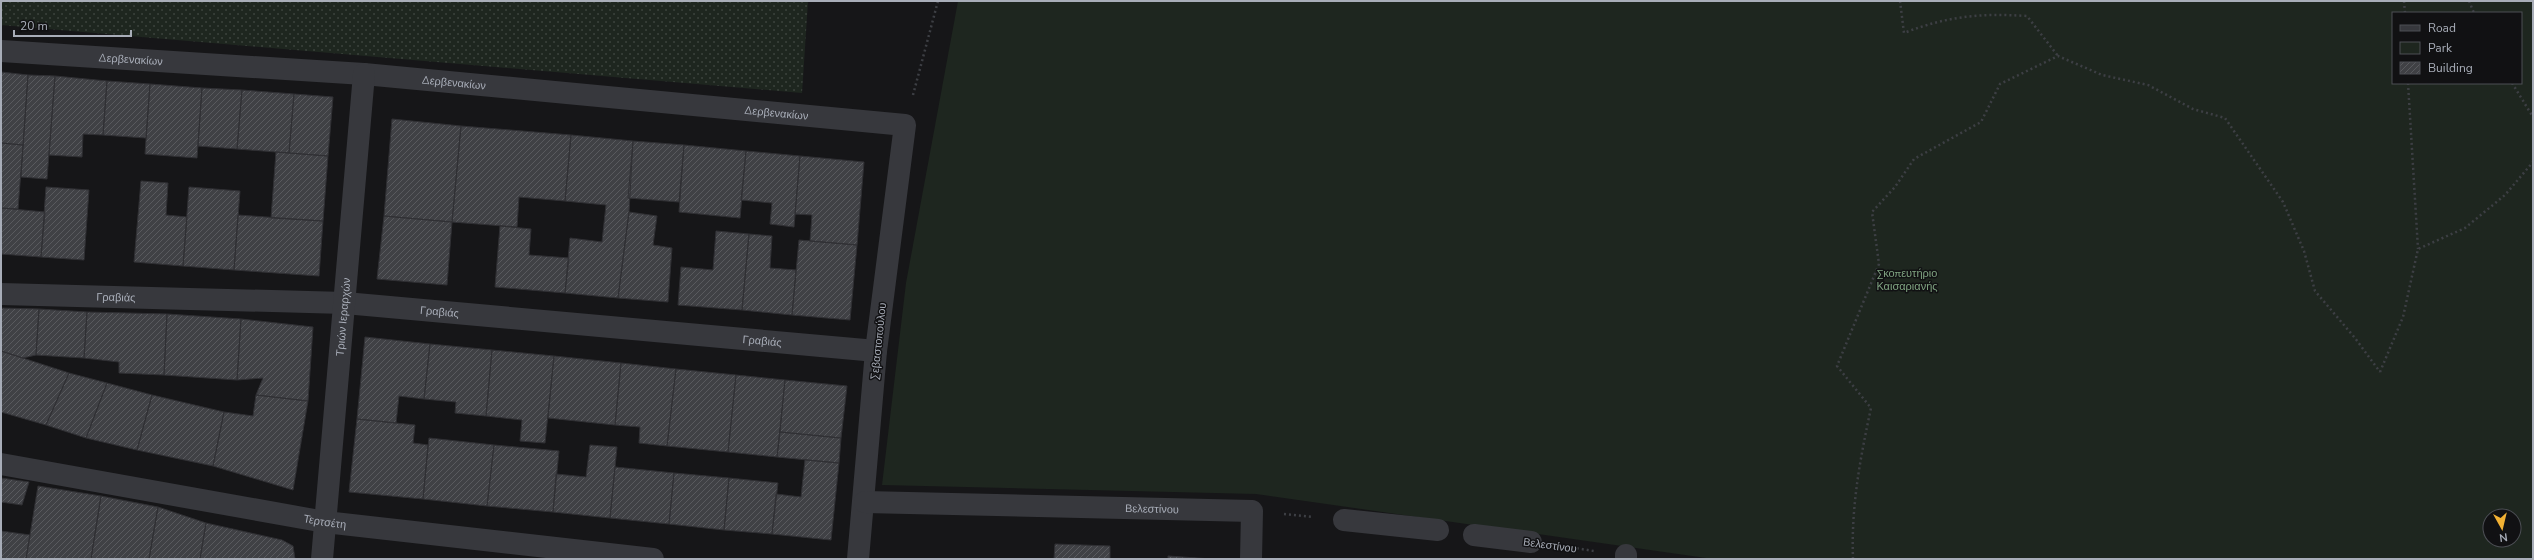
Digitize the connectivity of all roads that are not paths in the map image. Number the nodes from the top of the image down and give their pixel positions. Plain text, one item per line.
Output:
1 (1, 51) edge
2 (364, 74) junction
3 (905, 125) joint
4 (1, 294) edge
5 (345, 303) junction
6 (876, 351) junction
7 (1, 464) edge
8 (865, 502) junction
9 (1344, 520) road end
10 (325, 522) junction
11 (1438, 530) dead end
12 (1474, 535) dead end
13 (1531, 542) road end
14 (322, 559) edge
15 (653, 559) edge
16 (858, 559) edge
17 (1251, 559) edge

1 - 2 street, Δερβενακίων
2 - 3 street, Δερβενακίων
2 - 5 street, Τριών Ιεραρχών
3 - 6 street, Σεβαστοπούλου
4 - 5 street, Γραβιάς
5 - 6 street, Γραβιάς
5 - 10 street, Τριών Ιεραρχών
6 - 8 street, Σεβαστοπούλου
7 - 10 street, Τερτσέτη
8 - 16 street, Σεβαστοπούλου
8 - 17 street, Βελεστίνου
9 - 11 street
10 - 14 street, Τριών Ιεραρχών
10 - 15 street, Τερτσέτη
12 - 13 street, Βελεστίνου

